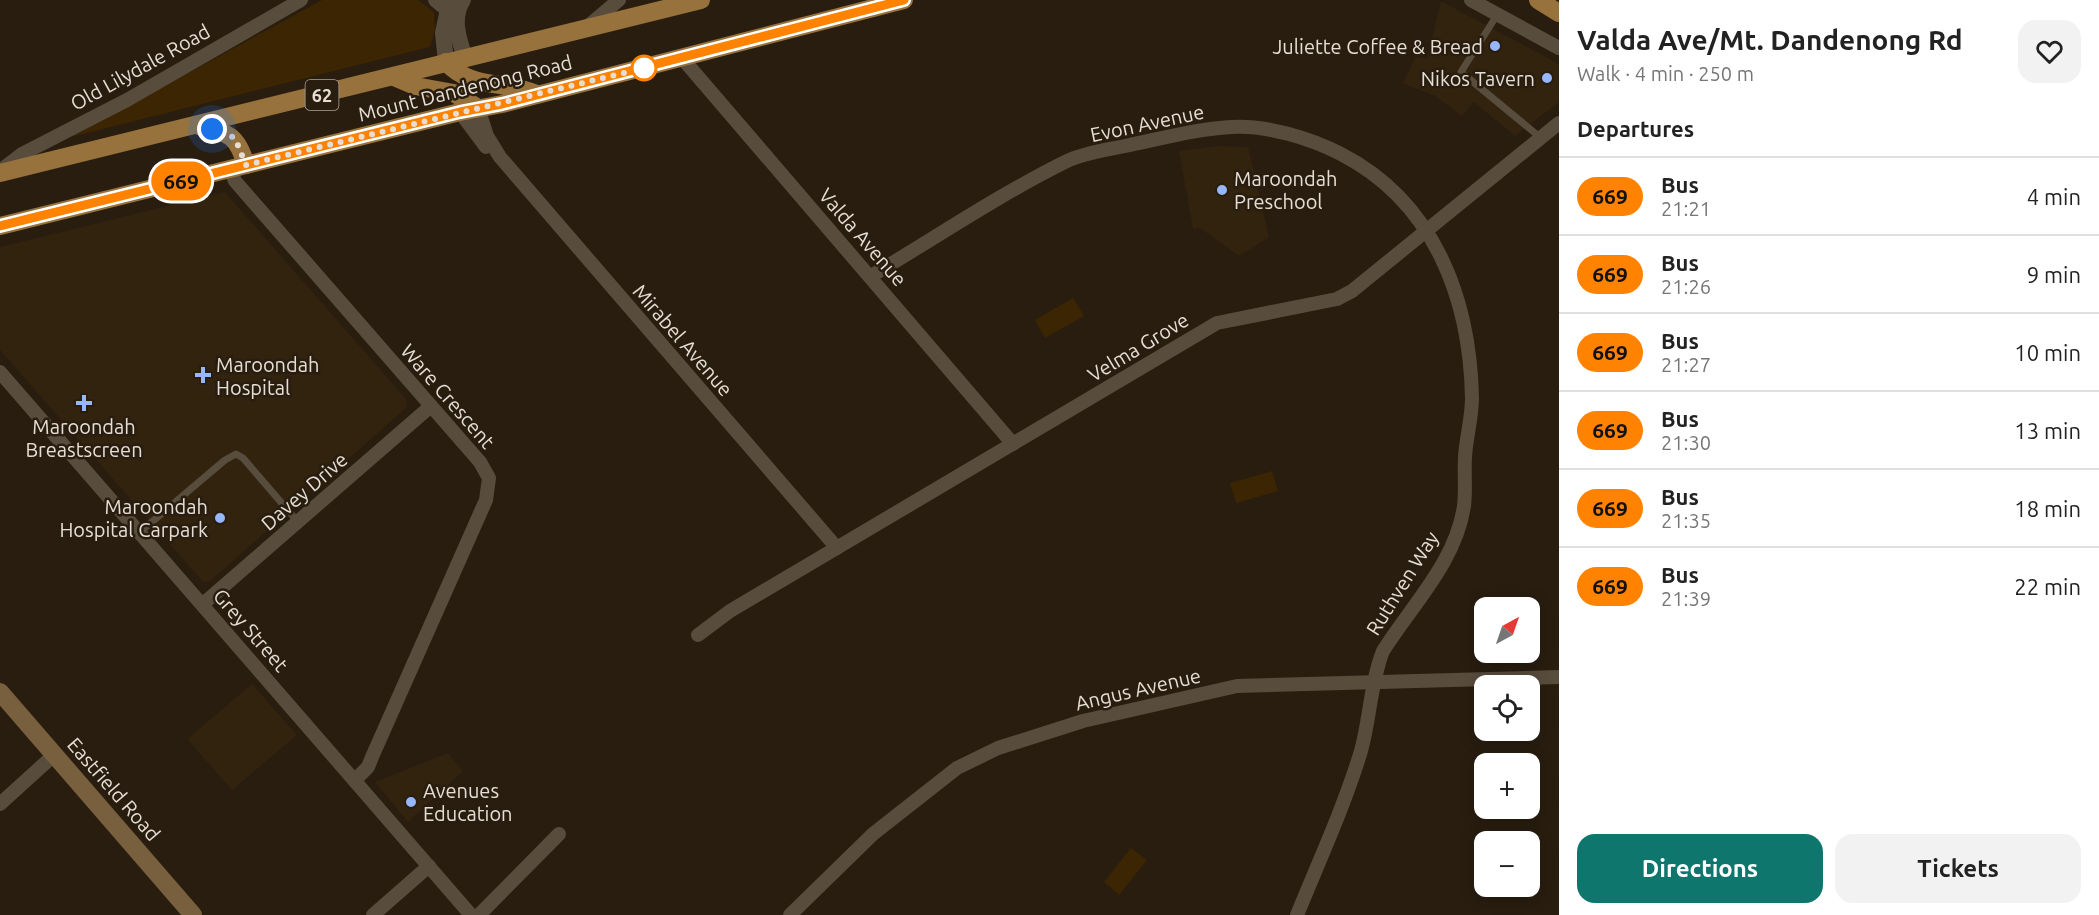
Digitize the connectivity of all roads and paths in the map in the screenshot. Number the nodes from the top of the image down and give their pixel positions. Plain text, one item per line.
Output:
1 (301, 0) edge
2 (619, 0) edge
3 (701, 0) edge
4 (904, 0) edge
5 (1471, 0) edge
6 (451, 3) edge
7 (1497, 15) junction
8 (582, 31) junction
9 (1559, 48) edge
10 (465, 58) junction
11 (682, 58) junction
12 (446, 62) junction
13 (394, 77) junction
14 (469, 80) junction
15 (454, 93) junction
16 (537, 94) junction
17 (469, 110) junction
18 (1559, 123) edge
19 (197, 125) junction
20 (1541, 138) junction
21 (238, 167) junction
22 (0, 172) edge
23 (0, 226) edge
24 (1428, 230) junction
25 (871, 276) junction
26 (0, 372) edge
27 (431, 406) junction
28 (1013, 444) junction
29 (298, 522) junction
30 (140, 532) junction
31 (837, 548) junction
32 (203, 604) junction
33 (698, 635) dead end
34 (1559, 677) edge
35 (1375, 683) junction
36 (0, 692) edge
37 (54, 755) junction
38 (355, 780) junction
39 (0, 804) edge
40 (559, 834) dead end
41 (429, 866) junction
42 (193, 915) edge
43 (373, 915) edge
44 (471, 915) edge
45 (479, 915) edge
46 (790, 915) edge
47 (1297, 915) edge

1 - 22 street, Old Lilydale Road
2 - 8 street, Mount Dandenong Road
3 - 8 main road, Mount Dandenong Road / 62
4 - 11 main road, Mount Dandenong Road
5 - 7 street
6 - 10 street
6 - 12 street
7 - 9 street
7 - 20 lane
8 - 10 main road, Mount Dandenong Road / 62
10 - 12 main road, Mount Dandenong Road / 62
10 - 14 main road
11 - 16 main road, Mount Dandenong Road
11 - 25 street, Valda Avenue
12 - 13 main road, Mount Dandenong Road / 62
12 - 14 main road
12 - 15 main road
13 - 15 main road
13 - 19 main road, Mount Dandenong Road / 62
14 - 16 main road
14 - 17 main road
15 - 17 main road
16 - 17 main road, Mount Dandenong Road
17 - 21 main road, Mount Dandenong Road
17 - 31 street, Mirabel Avenue
18 - 20 street, Velma Grove
19 - 21 main road
19 - 22 main road, Mount Dandenong Road / 62
20 - 24 street, Velma Grove
21 - 23 main road, Mount Dandenong Road
21 - 27 street, Ware Crescent
24 - 25 street, Evon Avenue
24 - 28 street, Velma Grove
24 - 35 street, Ruthven Way
25 - 28 street, Valda Avenue
26 - 30 street, Grey Street
27 - 29 street, Davey Drive
27 - 38 street, Ware Crescent
28 - 31 street, Velma Grove
29 - 30 lane
29 - 32 street, Davey Drive
30 - 32 street, Grey Street
31 - 33 street, Velma Grove
32 - 38 street, Grey Street
34 - 35 street, Angus Avenue
35 - 46 street, Angus Avenue
35 - 47 street, Ruthven Way
36 - 37 main road, Eastfield Road
37 - 39 street
37 - 42 main road, Eastfield Road
38 - 41 street, Grey Street
40 - 45 street
41 - 43 street
41 - 44 street, Grey Street

